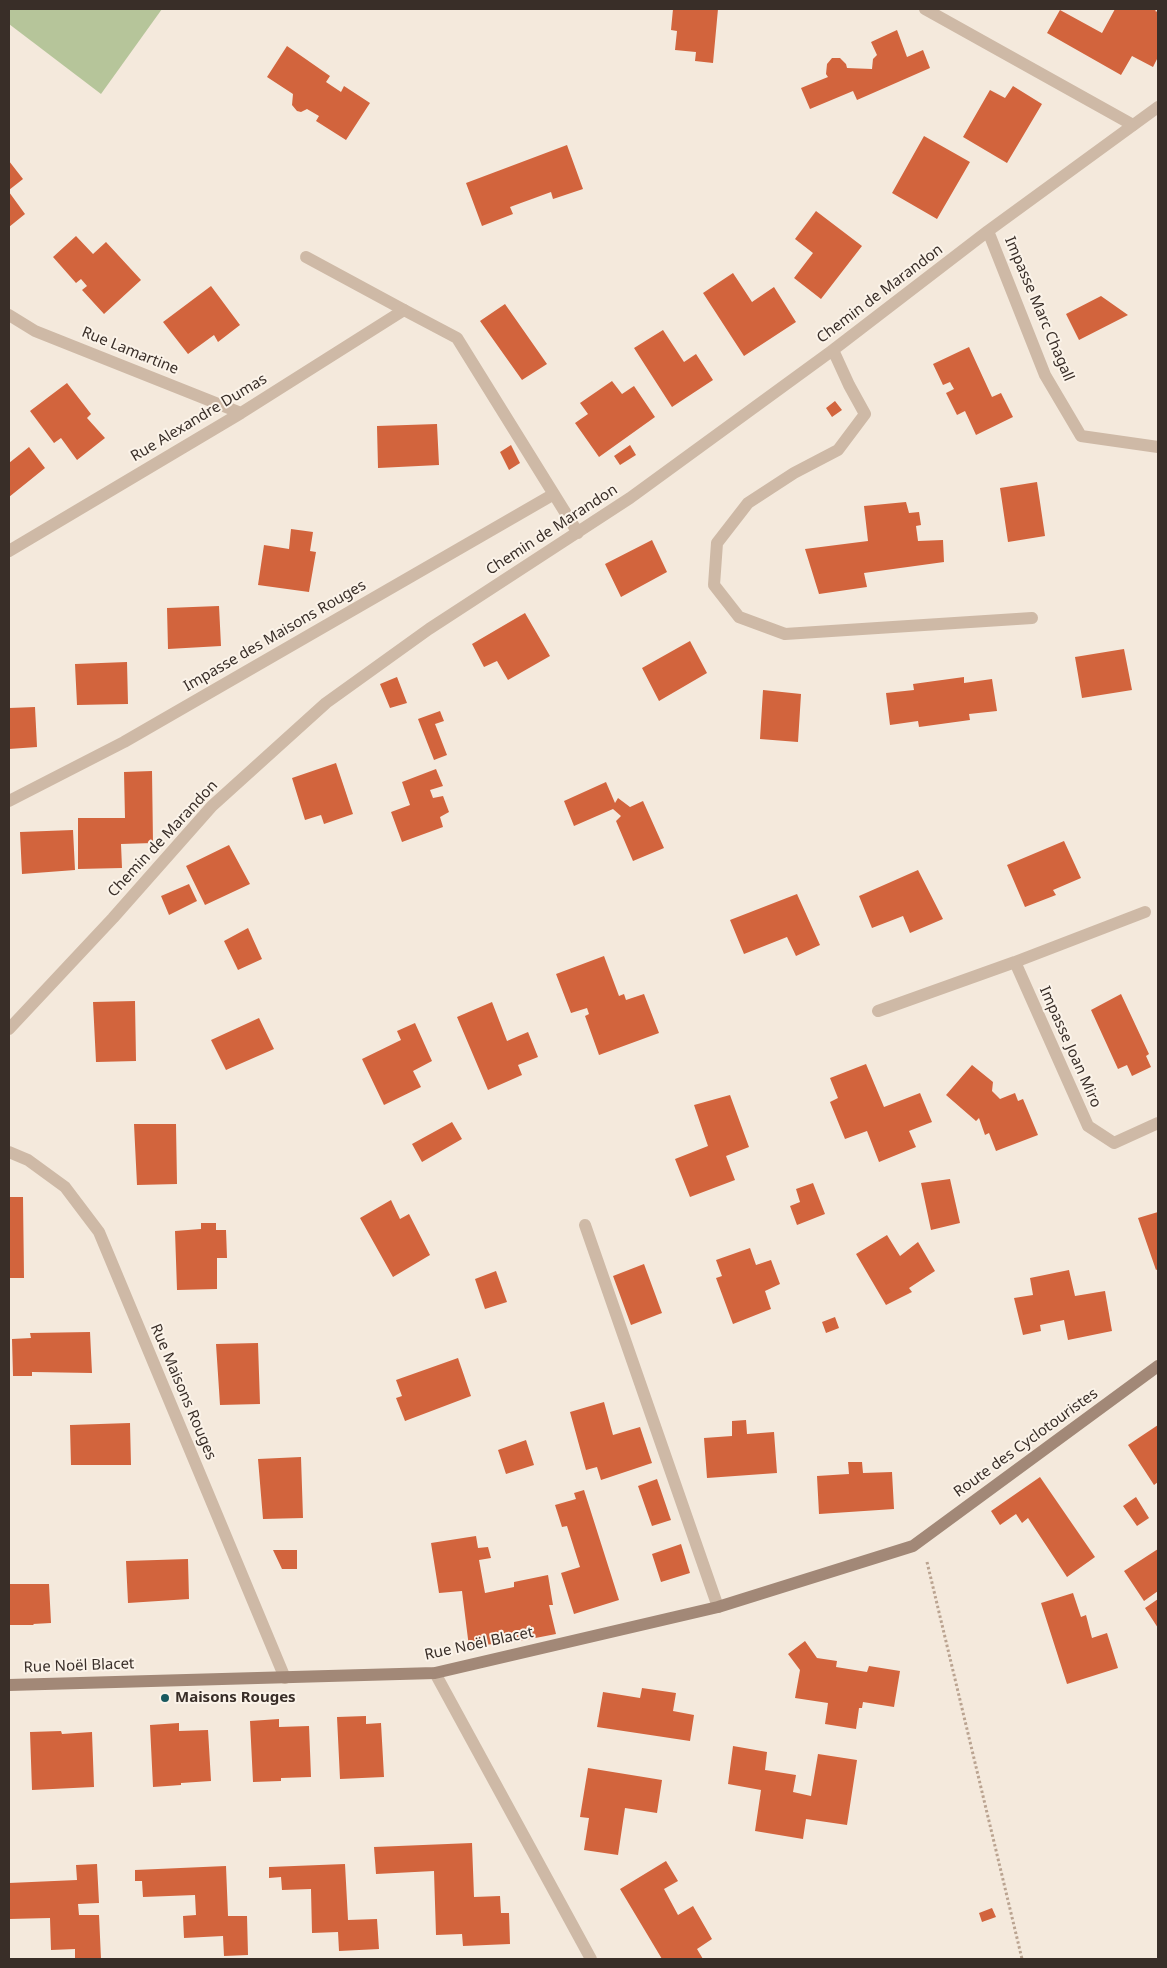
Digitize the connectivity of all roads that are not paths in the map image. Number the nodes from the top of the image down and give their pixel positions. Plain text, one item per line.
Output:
1 (924, 9) edge
2 (1158, 107) edge
3 (1133, 125) junction
4 (988, 232) junction
5 (306, 257) dead end
6 (404, 310) junction
7 (9, 315) edge
8 (833, 350) junction
9 (241, 413) junction
10 (1158, 447) edge
11 (554, 494) junction
12 (578, 532) junction
13 (9, 551) edge
14 (1032, 618) dead end
15 (9, 800) edge
16 (1145, 912) dead end
17 (1015, 962) junction
18 (878, 1011) dead end
19 (9, 1029) edge
20 (1158, 1123) edge
21 (9, 1152) edge
22 (585, 1225) dead end
23 (1158, 1366) edge
24 (917, 1543) joint
25 (718, 1607) junction
26 (435, 1672) junction
27 (285, 1678) junction
28 (9, 1685) edge
29 (590, 1959) edge

1 - 3 street
2 - 3 street, Chemin de Marandon
3 - 4 street, Chemin de Marandon
4 - 8 street, Chemin de Marandon
4 - 10 street, Impasse Marc Chagall
5 - 6 street
6 - 9 street, Rue Alexandre Dumas
6 - 11 street
7 - 9 street, Rue Lamartine
8 - 12 street, Chemin de Marandon
8 - 14 street
9 - 13 street, Rue Alexandre Dumas
11 - 12 street
11 - 15 street, Impasse des Maisons Rouges
12 - 19 street, Chemin de Marandon
16 - 17 street
17 - 18 street
17 - 20 street, Impasse Joan Miro
21 - 27 street, Rue Maisons Rouges
22 - 25 street
23 - 24 street, Route des Cyclotouristes
24 - 25 street, Rue Noël Blacet
25 - 26 street, Rue Noël Blacet
26 - 27 street, Rue Noël Blacet
26 - 29 street
27 - 28 street, Rue Noël Blacet

